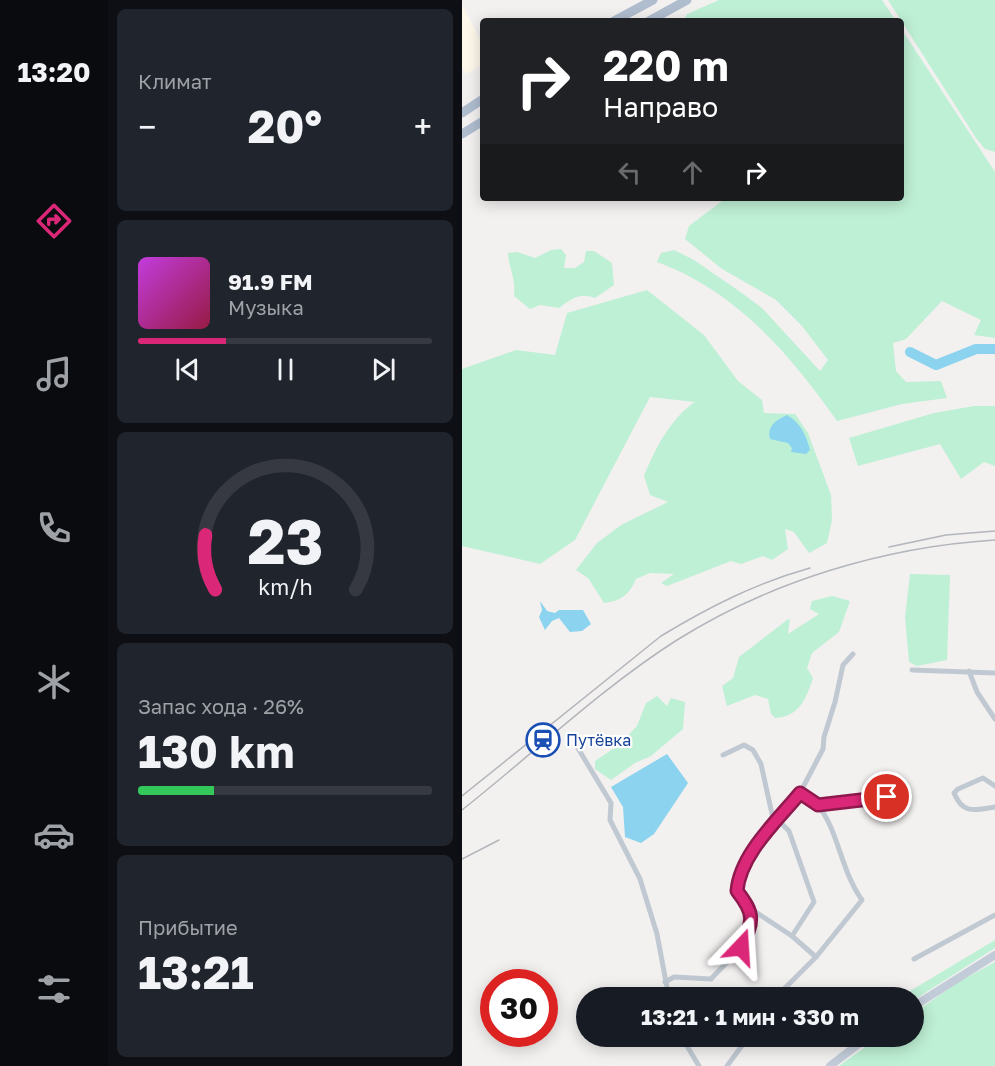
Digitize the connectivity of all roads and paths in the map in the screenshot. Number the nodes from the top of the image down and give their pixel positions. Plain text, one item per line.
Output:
1 (653, 0) edge
2 (687, 0) edge
3 (620, 18) edge
4 (655, 18) edge
5 (480, 101) edge
6 (462, 113) edge
7 (480, 123) edge
8 (462, 134) edge
9 (853, 654) dead end
10 (912, 670) dead end
11 (969, 671) junction
12 (995, 673) edge
13 (995, 719) edge
14 (576, 746) dead end
15 (723, 756) dead end
16 (995, 786) edge
17 (800, 793) junction
18 (887, 797) dead end
19 (818, 805) junction
20 (995, 807) edge
21 (778, 820) junction
22 (751, 909) junction
23 (995, 915) edge
24 (792, 936) junction
25 (995, 955) edge
26 (816, 957) junction
27 (914, 958) dead end
28 (665, 982) junction
29 (666, 987) edge
30 (786, 987) edge
31 (924, 1000) edge
32 (688, 1047) edge
33 (741, 1047) edge
34 (855, 1047) edge
35 (699, 1066) edge
36 (727, 1066) edge
37 (830, 1066) edge

1 - 3 main road
2 - 4 main road
5 - 6 main road
7 - 8 main road
9 - 17 street
10 - 11 street
11 - 12 street
11 - 13 street
14 - 28 street
15 - 21 street
16 - 20 street
17 - 19 street
17 - 21 street
18 - 19 street
19 - 26 street
21 - 22 street
21 - 24 street
22 - 24 street
22 - 28 street
23 - 27 street
24 - 26 street
25 - 31 main road
26 - 30 street
28 - 29 street
32 - 35 street
33 - 36 street
34 - 37 main road

